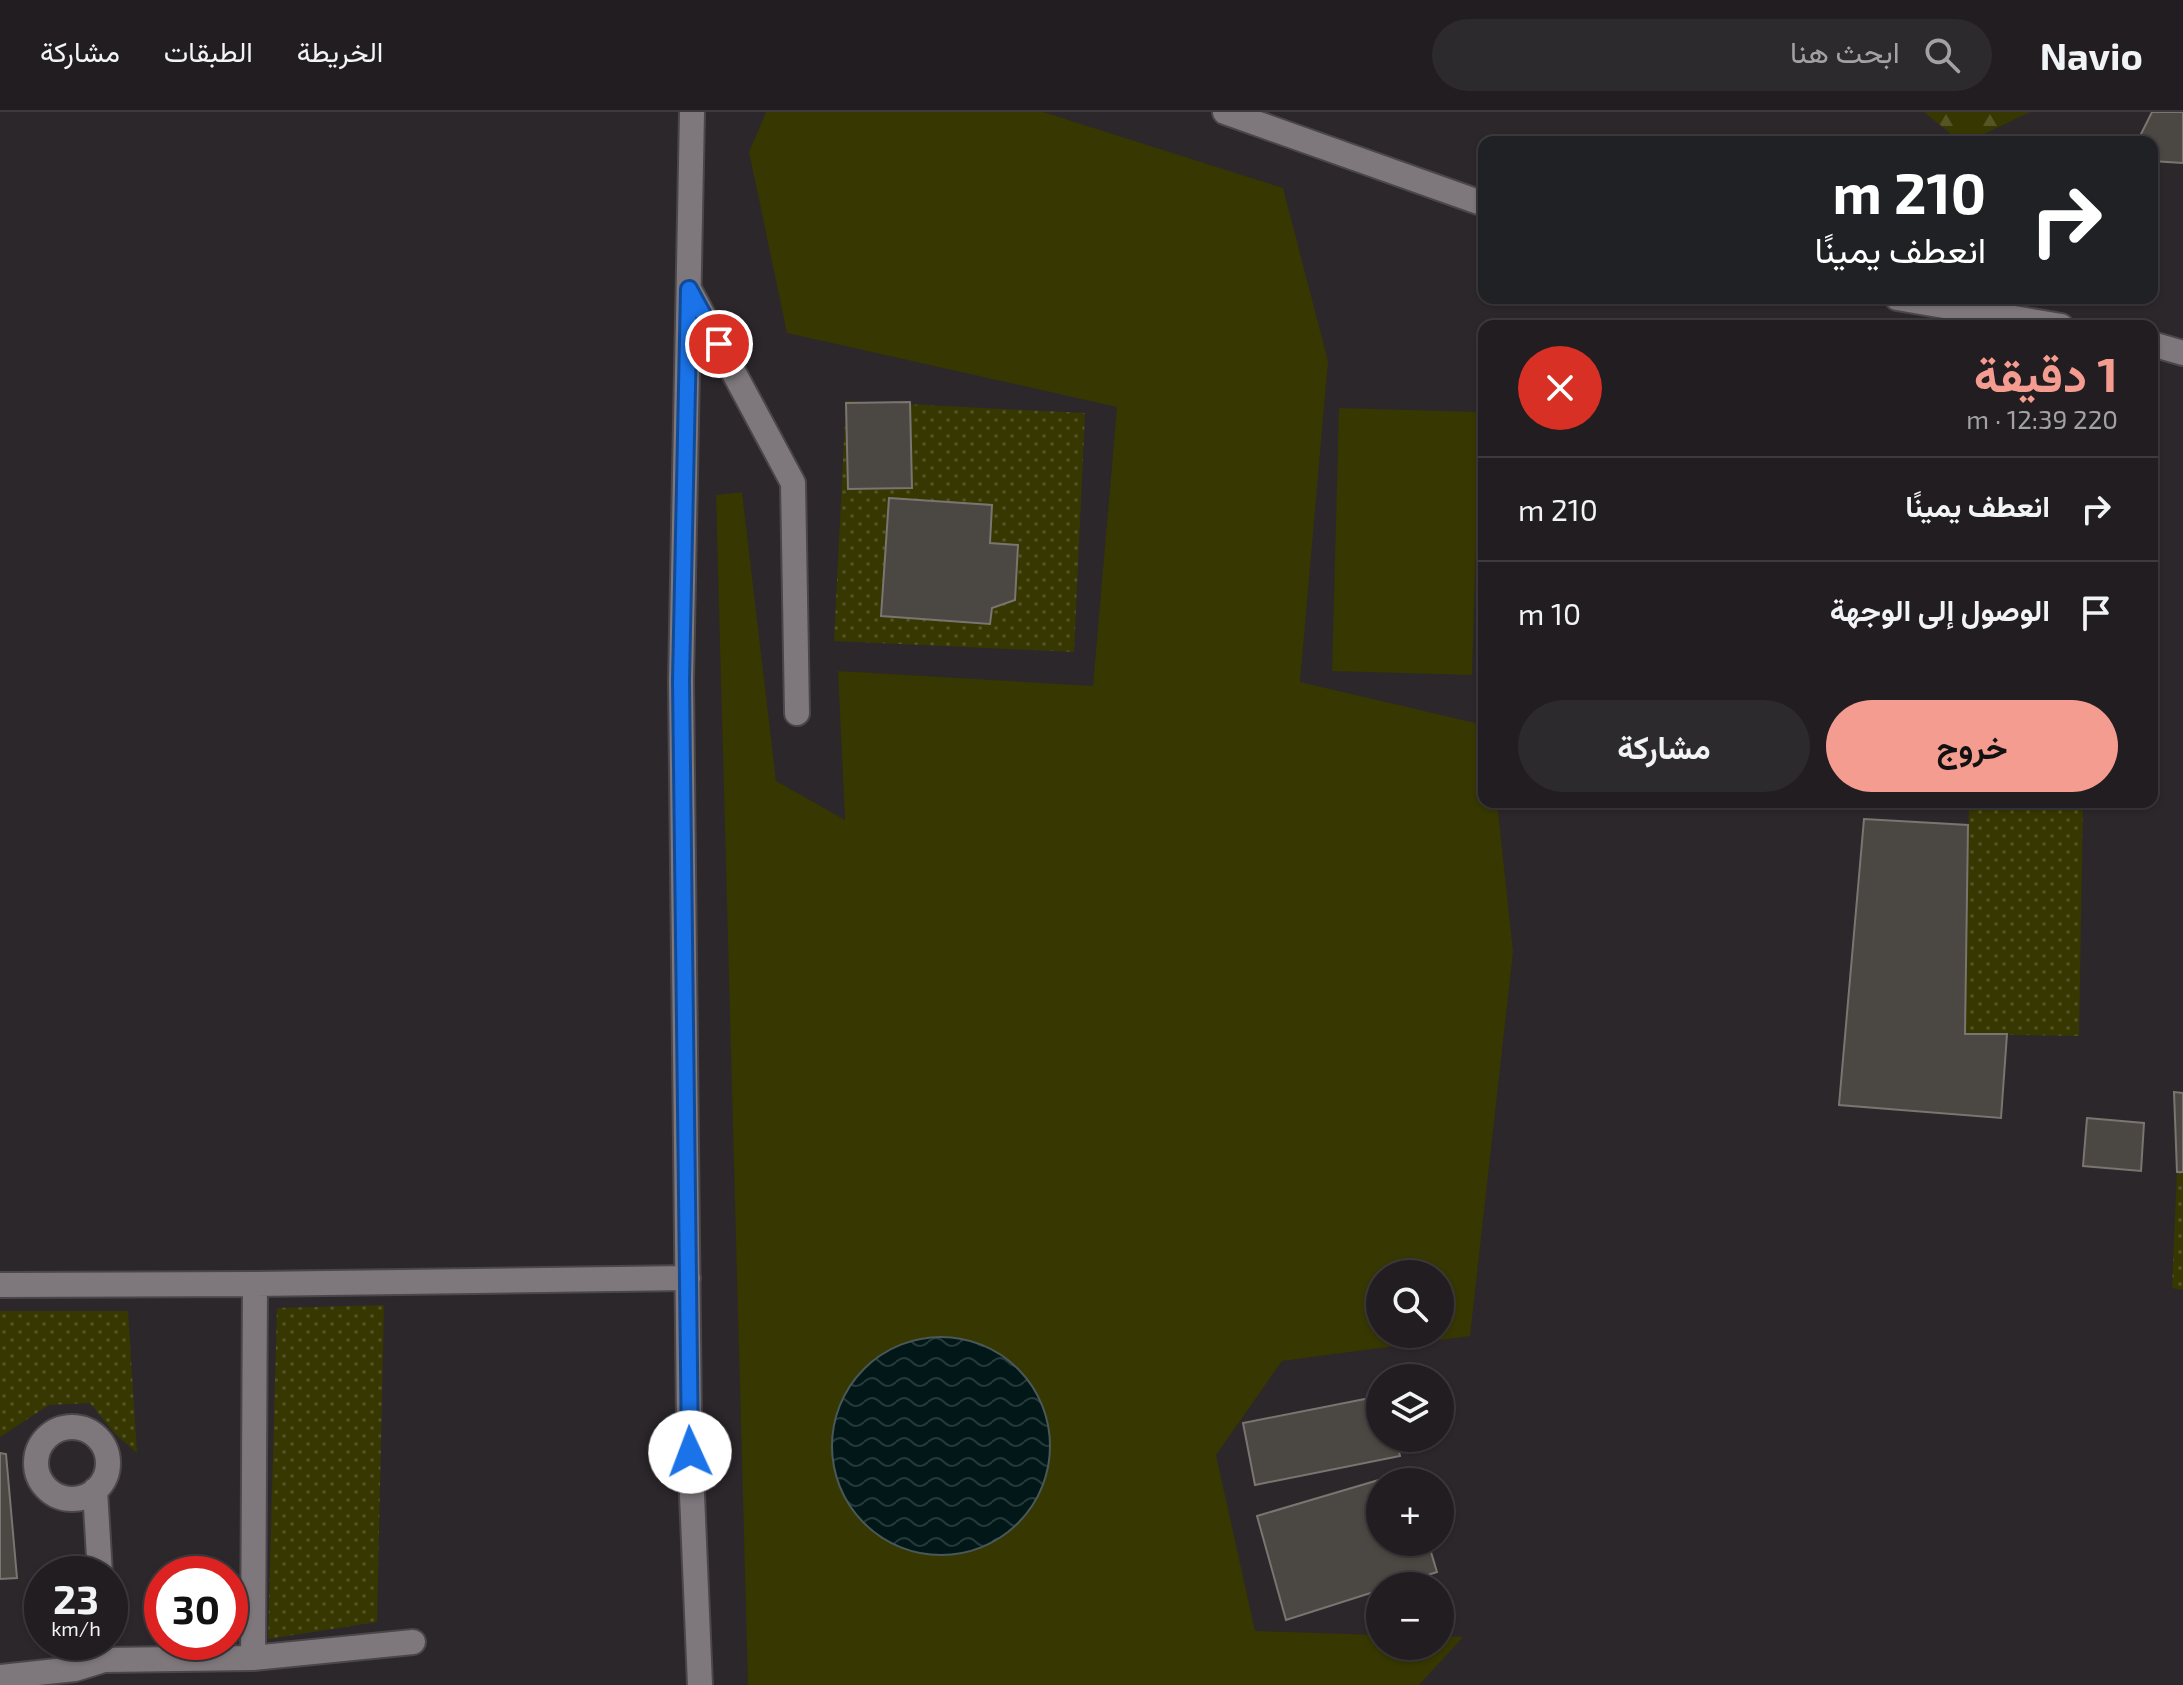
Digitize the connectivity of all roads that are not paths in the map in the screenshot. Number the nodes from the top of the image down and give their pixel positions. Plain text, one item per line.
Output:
1 (692, 112) edge
2 (1225, 112) edge
3 (1478, 202) edge
4 (689, 289) junction
5 (1932, 304) edge
6 (2026, 320) edge
7 (2158, 346) edge
8 (2183, 353) edge
9 (797, 713) dead end
10 (688, 1278) junction
11 (255, 1284) junction
12 (0, 1285) edge
13 (95, 1490) dead end
14 (99, 1556) edge
15 (413, 1642) dead end
16 (128, 1652) edge
17 (253, 1658) junction
18 (90, 1660) edge
19 (0, 1677) edge
20 (700, 1685) edge

1 - 4 street
2 - 3 street
4 - 9 street
4 - 10 street
5 - 6 street
7 - 8 street
10 - 11 street
10 - 20 street
11 - 12 street
11 - 17 street
13 - 14 street
15 - 17 street
16 - 17 street
18 - 19 street

